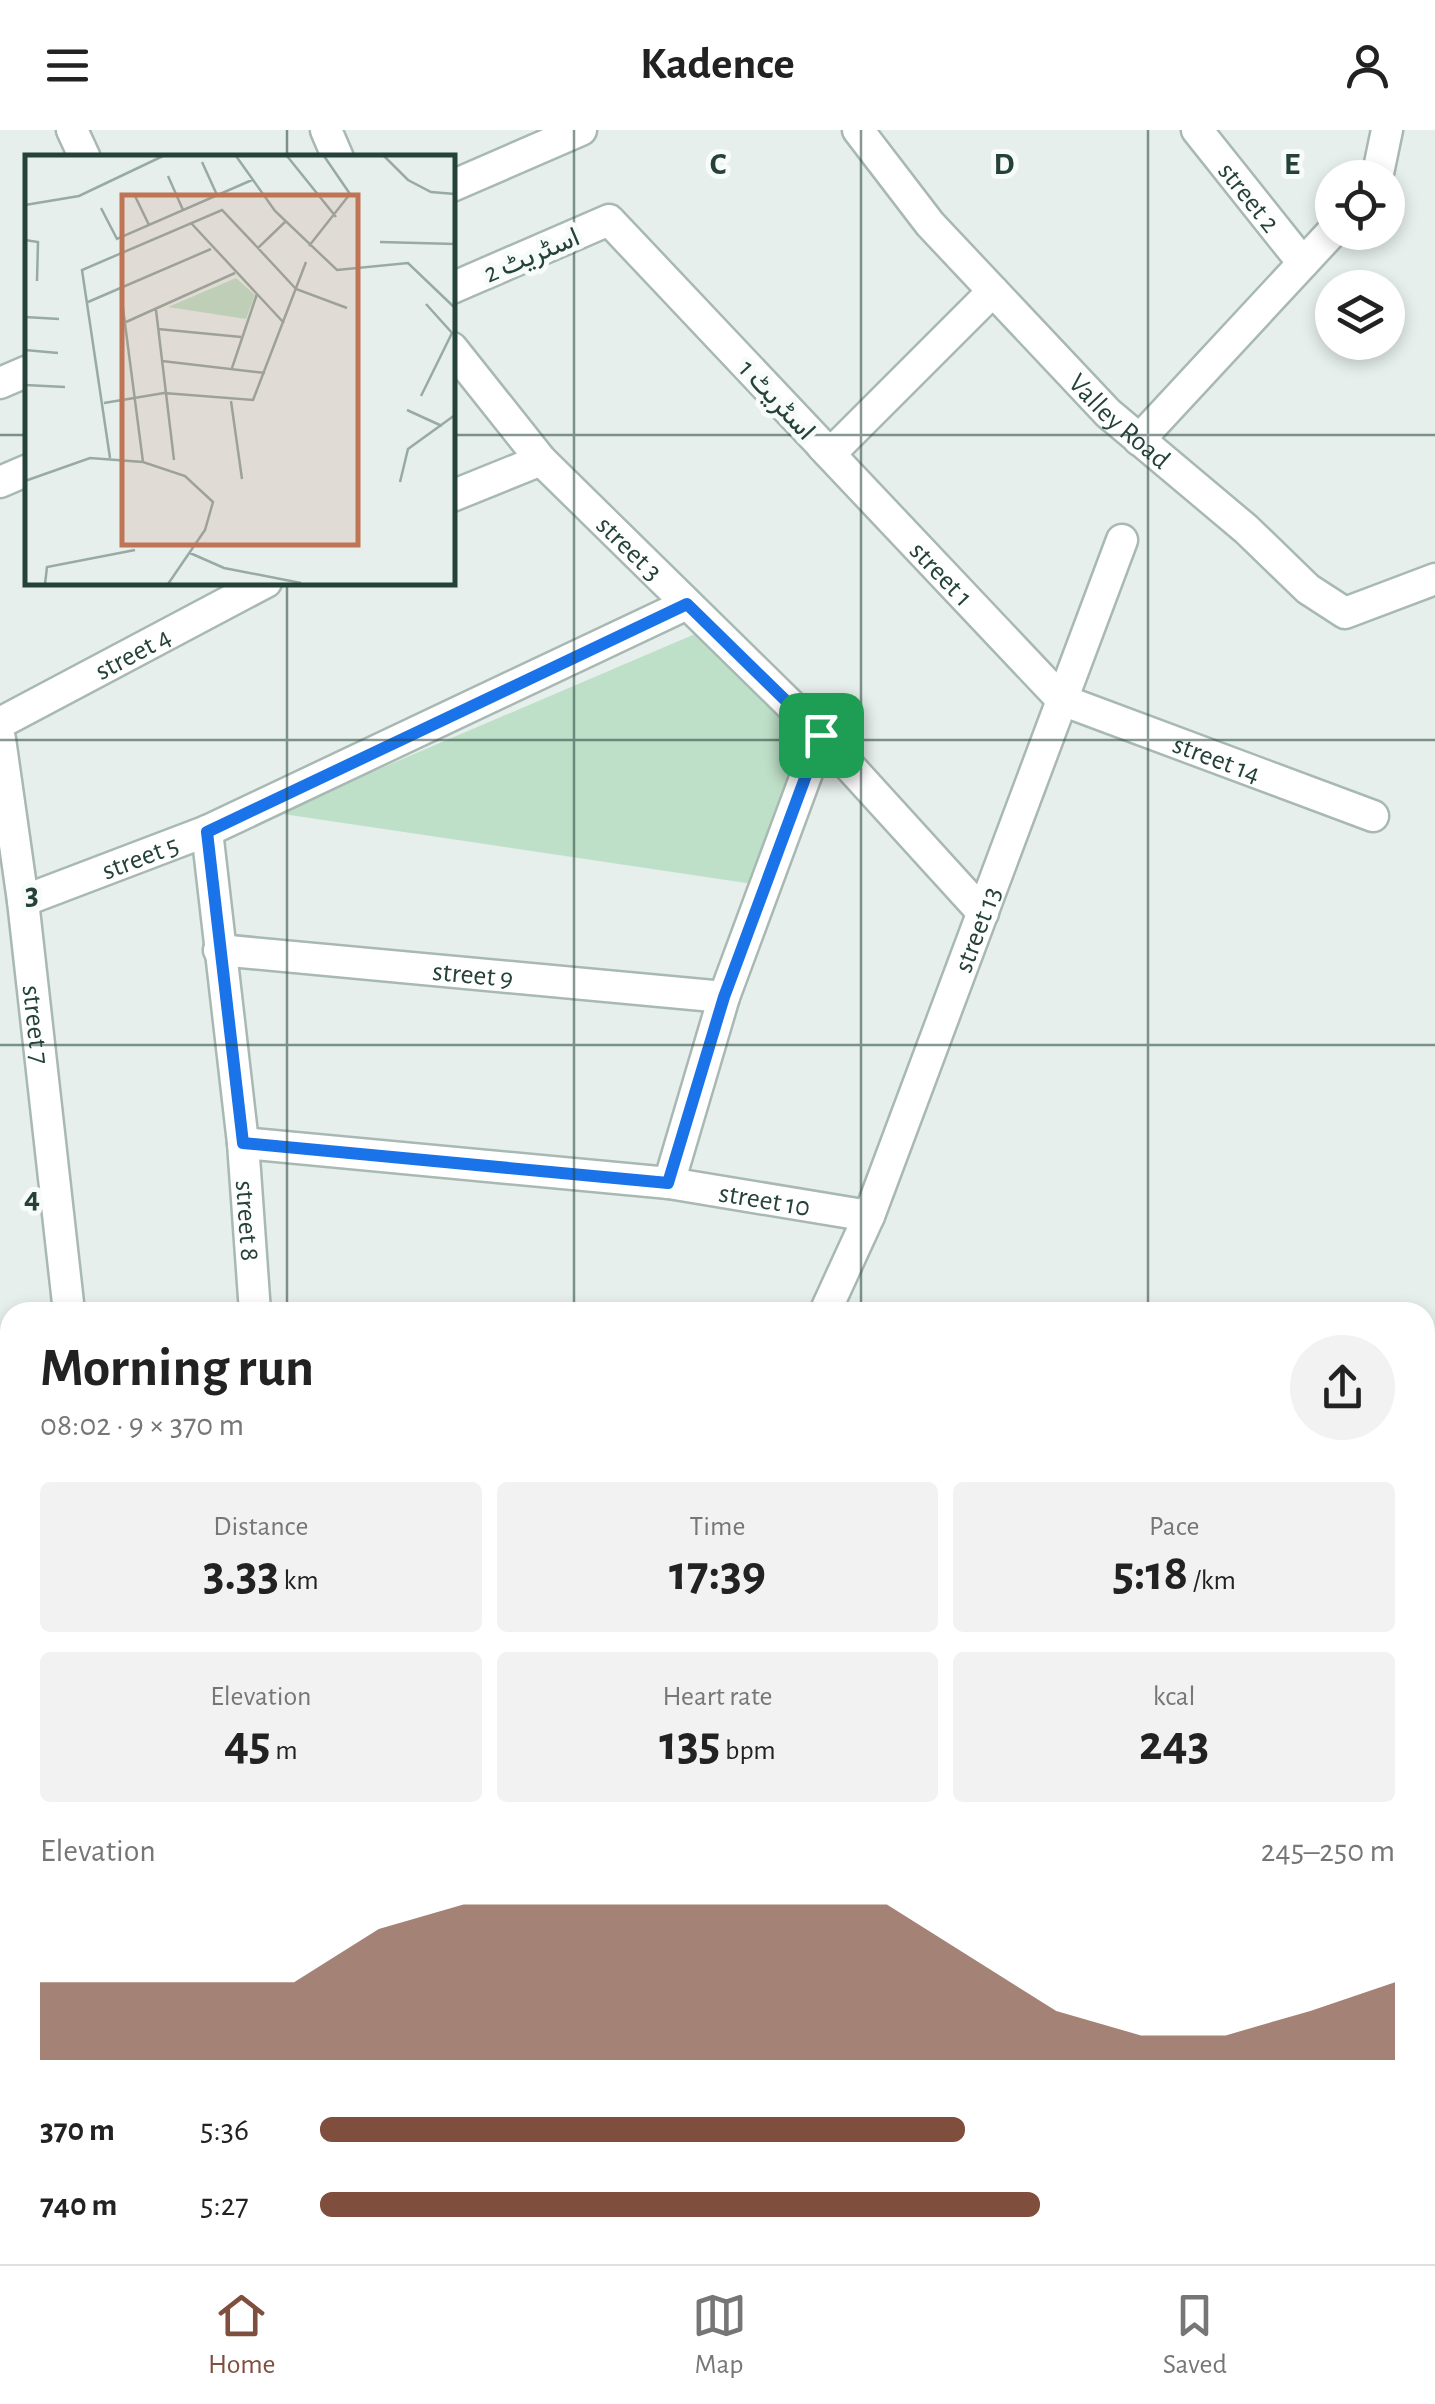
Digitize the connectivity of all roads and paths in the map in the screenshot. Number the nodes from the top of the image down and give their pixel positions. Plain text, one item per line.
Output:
1 (72, 130) edge
2 (326, 130) edge
3 (858, 130) edge
4 (1198, 130) edge
5 (1387, 130) edge
6 (578, 131) edge
7 (84, 155) edge
8 (337, 155) edge
9 (1381, 160) edge
10 (455, 185) edge
11 (609, 220) joint
12 (1315, 250) edge
13 (1303, 263) junction
14 (455, 287) edge
15 (993, 291) junction
16 (455, 352) edge
17 (25, 372) edge
18 (0, 383) edge
19 (1139, 440) junction
20 (822, 446) junction
21 (541, 460) junction
22 (25, 471) edge
23 (0, 482) edge
24 (455, 495) edge
25 (1122, 540) dead end
26 (1435, 579) edge
27 (260, 585) edge
28 (687, 604) junction
29 (1062, 700) junction
30 (0, 722) edge
31 (821, 735) junction
32 (0, 739) edge
33 (1373, 816) dead end
34 (207, 832) junction
35 (23, 901) junction
36 (983, 913) junction
37 (220, 950) junction
38 (724, 997) junction
39 (243, 1143) junction
40 (668, 1183) junction
41 (869, 1216) junction
42 (68, 1302) edge
43 (254, 1302) edge
44 (830, 1302) edge

1 - 7 street
2 - 8 street
3 - 15 street, Valley Road
4 - 13 street, street 2
5 - 9 street
6 - 10 street
11 - 14 street, اسٹریٹ 2
11 - 20 street, اسٹریٹ 1
12 - 13 street
13 - 19 street
15 - 19 street, Valley Road
15 - 20 street, اسٹریٹ 1
16 - 21 street, street 3
17 - 18 street
19 - 26 street, Valley Road
20 - 29 street, street 1
21 - 24 street
21 - 28 street, street 3
22 - 23 street
25 - 29 street, street 13
27 - 30 street, street 4
28 - 31 street, street 3
28 - 34 street, street 5
29 - 33 street, street 14
29 - 36 street, street 13
31 - 36 street, street 3
31 - 38 street
32 - 35 street, street 7
34 - 35 street, street 5
34 - 37 street, street 8
35 - 42 street, street 7
36 - 41 street, street 13
37 - 38 street, street 9
37 - 39 street, street 8
38 - 40 street
39 - 40 street, street 10
39 - 43 street, street 8
40 - 41 street, street 10
41 - 44 street, street 13

